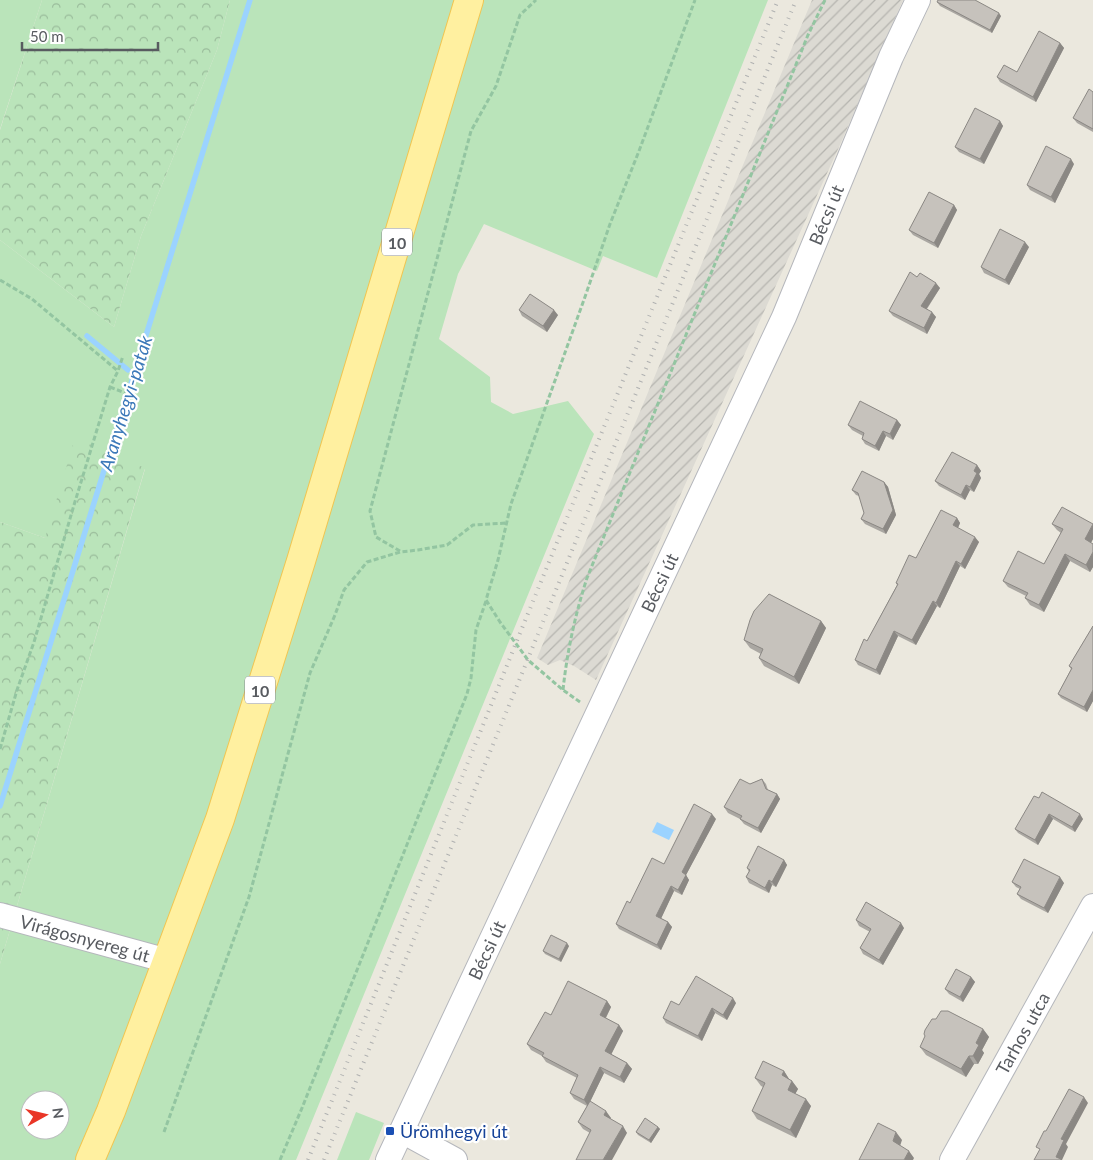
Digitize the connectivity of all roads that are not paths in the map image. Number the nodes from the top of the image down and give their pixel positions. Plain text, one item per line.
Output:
1 (469, 0) edge
2 (918, 0) edge
3 (1093, 906) edge
4 (2, 916) edge
5 (168, 961) junction
6 (402, 1131) junction
7 (90, 1160) edge
8 (388, 1160) edge
9 (455, 1160) edge
10 (952, 1160) edge

1 - 5 main road, 10
2 - 6 street, Bécsi út
3 - 10 street, Tarhos utca
4 - 5 street, Virágosnyereg út
5 - 7 main road, 10
6 - 8 street, Bécsi út
6 - 9 street

